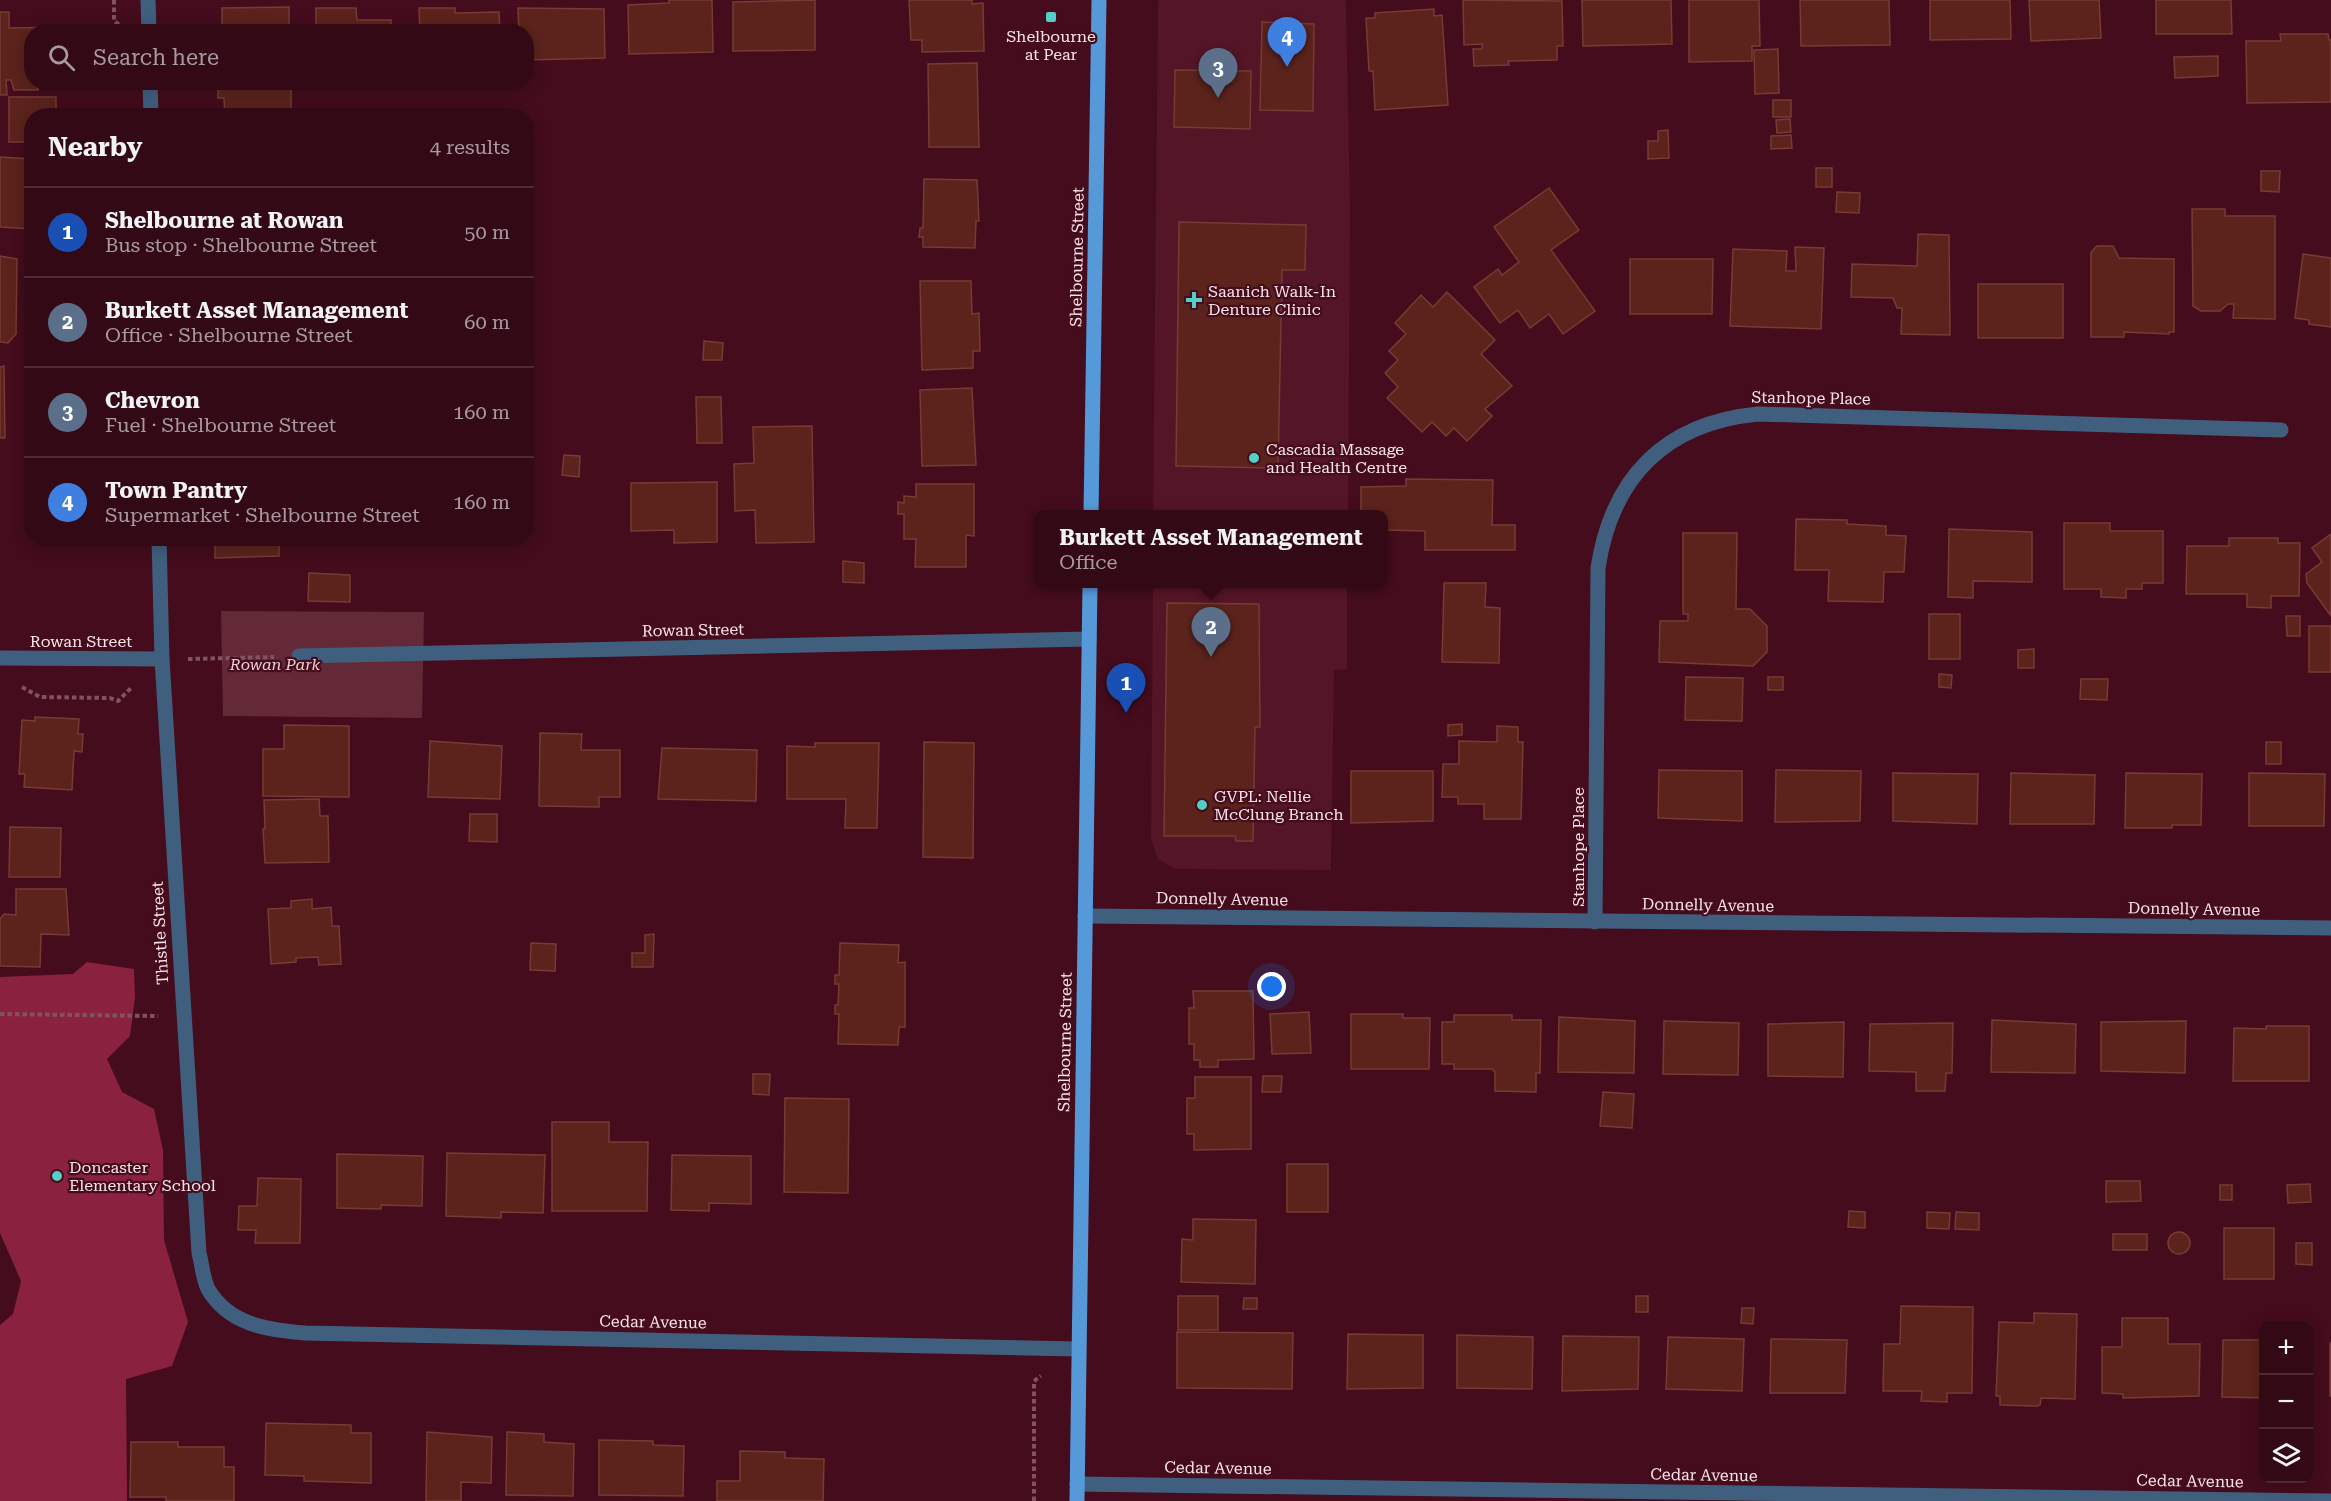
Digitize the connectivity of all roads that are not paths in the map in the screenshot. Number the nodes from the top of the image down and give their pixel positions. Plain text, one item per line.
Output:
1 (148, 0) edge
2 (1099, 0) edge
3 (149, 24) edge
4 (150, 90) edge
5 (151, 108) edge
6 (2281, 430) dead end
7 (1091, 510) edge
8 (159, 546) edge
9 (1090, 588) edge
10 (1089, 639) junction
11 (298, 656) road end
12 (0, 658) edge
13 (162, 659) junction
14 (1085, 916) junction
15 (1595, 922) junction
16 (2331, 928) edge
17 (231, 1315) joint
18 (1078, 1349) junction
19 (1077, 1484) junction
20 (1077, 1501) edge
21 (2331, 1501) edge

1 - 3 street
2 - 7 main road, Shelbourne Street
4 - 5 street
6 - 15 street, Stanhope Place
8 - 13 street, Thistle Street
9 - 10 main road, Shelbourne Street
10 - 11 street, Rowan Street
10 - 14 main road, Shelbourne Street
12 - 13 street, Rowan Street
13 - 17 street, Thistle Street
14 - 15 street, Donnelly Avenue
14 - 18 main road, Shelbourne Street
15 - 16 street, Donnelly Avenue
17 - 18 street, Cedar Avenue
18 - 19 main road, Shelbourne Street
19 - 20 main road, Shelbourne Street
19 - 21 street, Cedar Avenue

